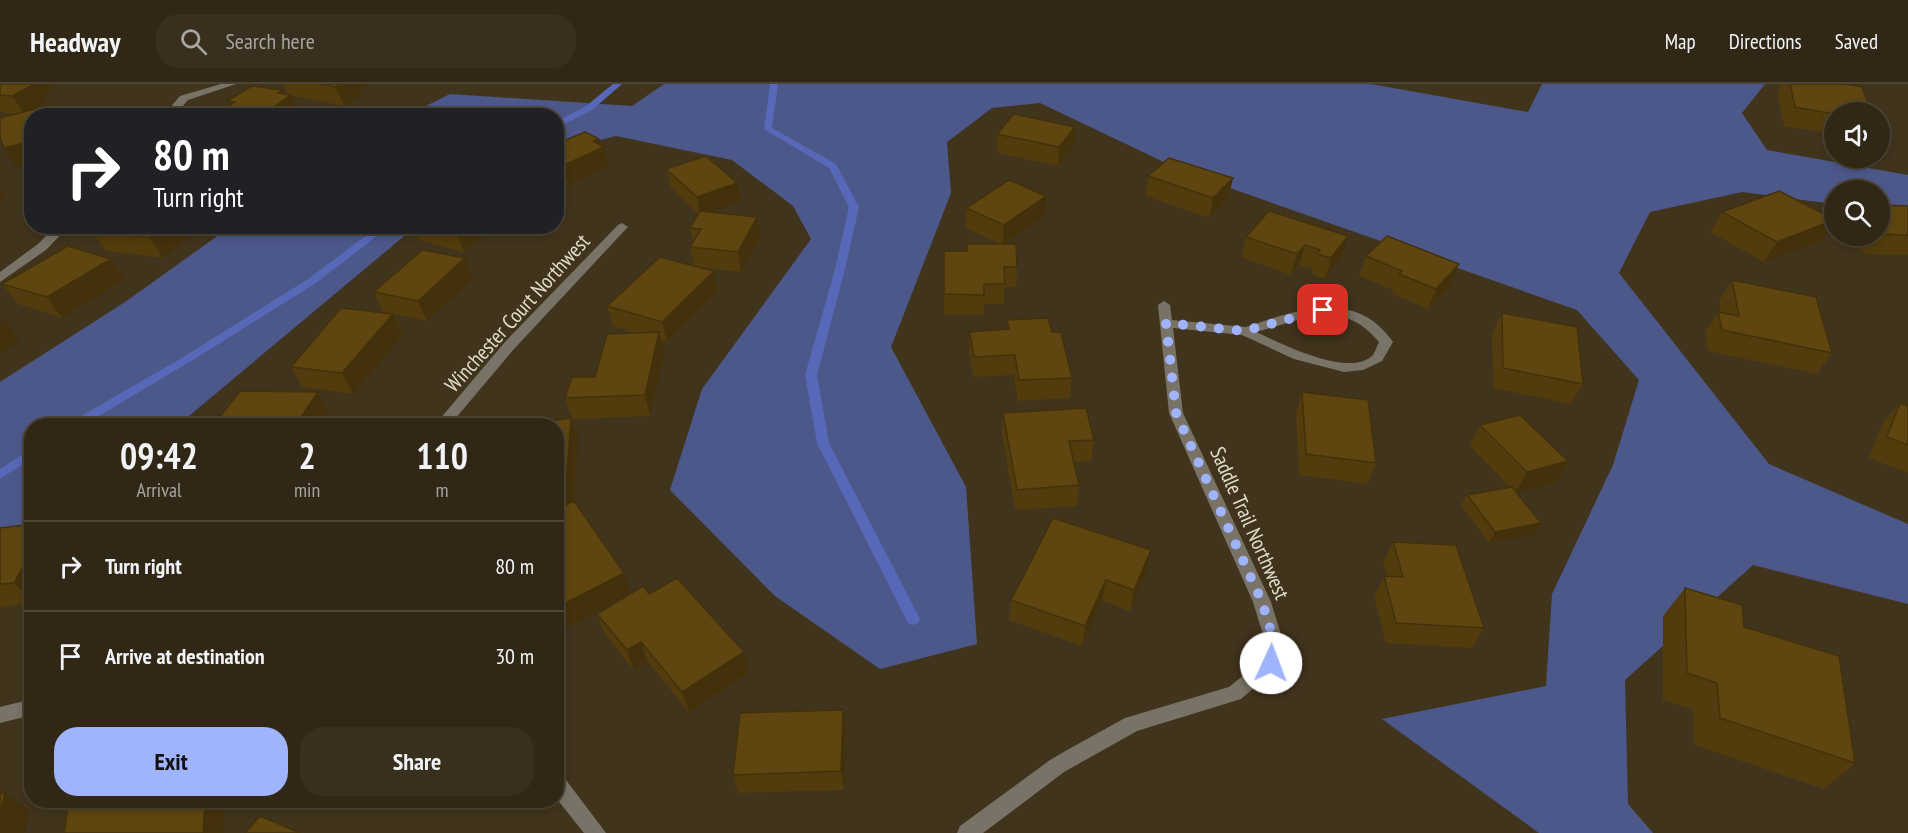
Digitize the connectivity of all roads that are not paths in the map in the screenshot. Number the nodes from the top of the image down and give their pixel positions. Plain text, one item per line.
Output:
1 (231, 84) edge
2 (176, 108) edge
3 (622, 227) dead end
4 (55, 234) edge
5 (0, 278) edge
6 (1164, 305) dead end
7 (1166, 323) junction
8 (1244, 331) junction
9 (448, 418) edge
10 (24, 709) edge
11 (0, 715) edge
12 (564, 792) edge
13 (596, 833) edge
14 (967, 833) edge

1 - 2 street
3 - 9 street, Winchester Court Northwest
4 - 5 street
6 - 7 street, Saddle Trail Northwest
7 - 8 street
7 - 14 street, Saddle Trail Northwest
8 - 8 street
10 - 11 street
12 - 13 street

